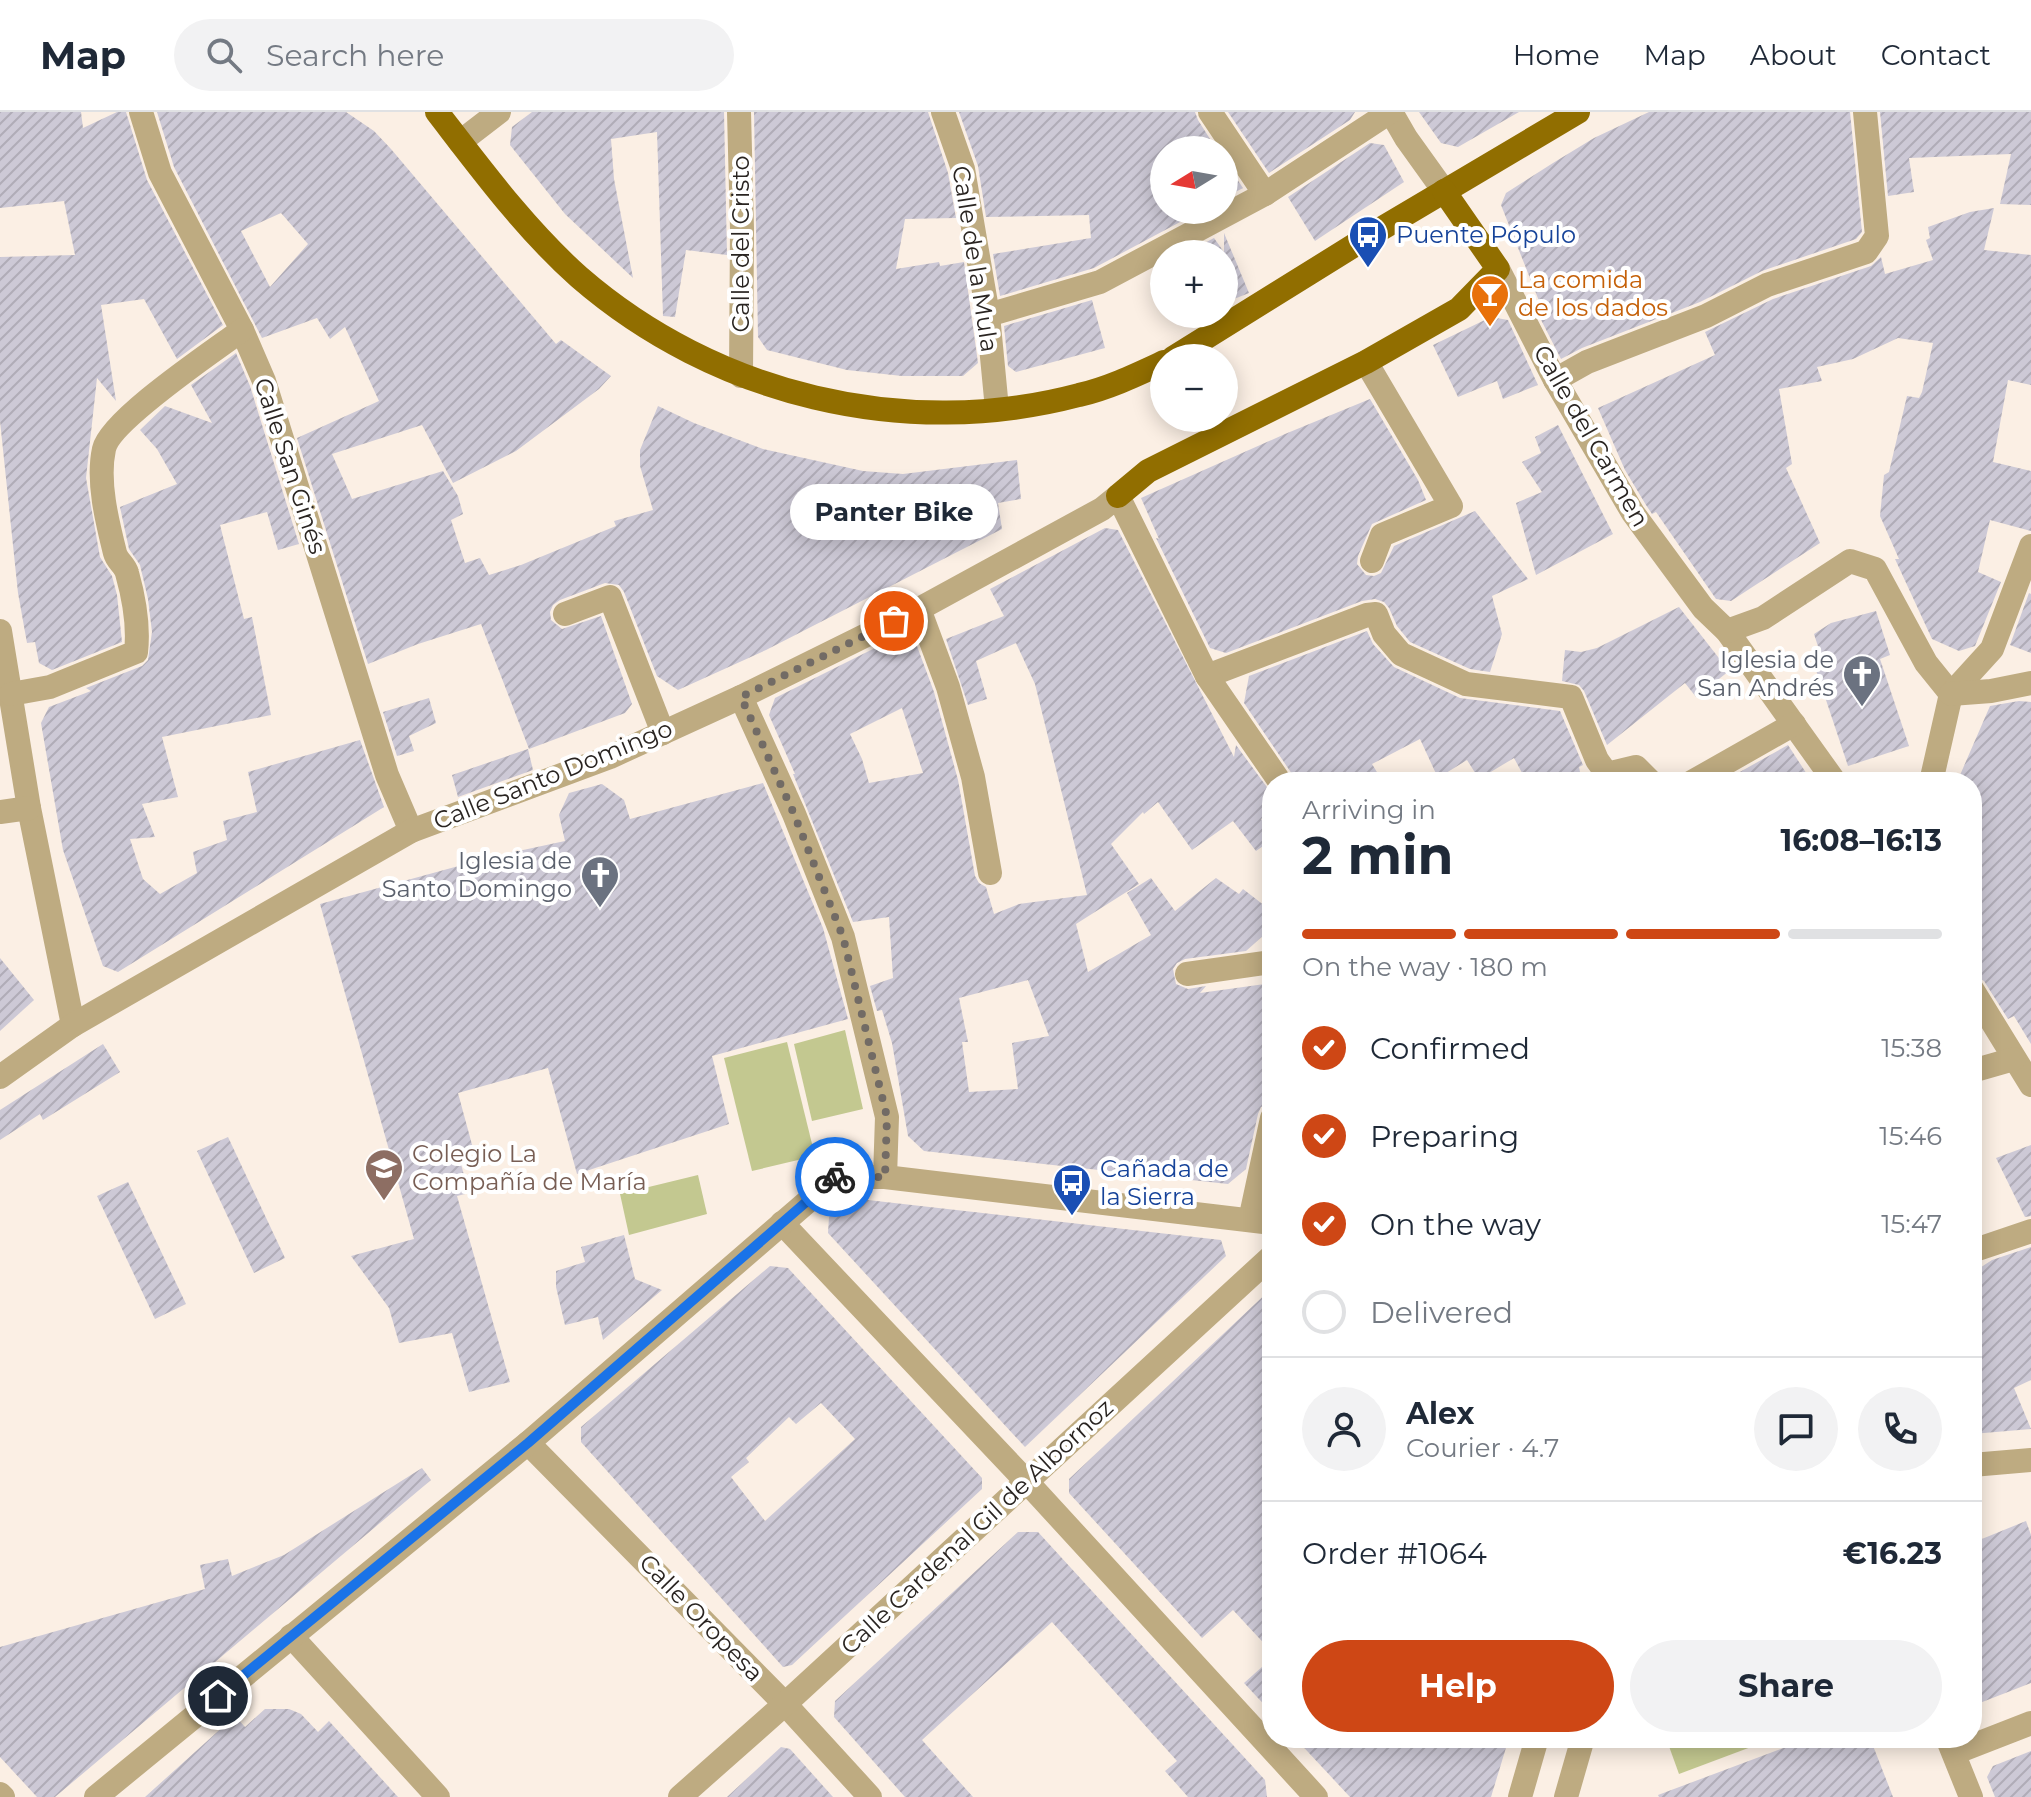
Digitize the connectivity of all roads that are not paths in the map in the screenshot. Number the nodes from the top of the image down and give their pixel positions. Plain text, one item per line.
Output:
1 (141, 112) edge
2 (437, 112) edge
3 (499, 112) edge
4 (739, 112) edge
5 (943, 112) edge
6 (1210, 112) edge
7 (1391, 112) edge
8 (1578, 112) edge
9 (1865, 112) edge
10 (460, 142) junction
11 (1444, 191) junction
12 (1265, 194) junction
13 (1498, 269) junction
14 (988, 315) junction
15 (242, 330) junction
16 (1196, 344) edge
17 (1366, 362) junction
18 (1150, 368) edge
19 (741, 376) junction
20 (1555, 380) junction
21 (997, 409) junction
22 (1118, 496) junction
23 (2031, 546) edge
24 (1372, 561) dead end
25 (919, 609) junction
26 (565, 614) dead end
27 (0, 631) edge
28 (1727, 631) junction
29 (1207, 676) junction
30 (2031, 683) edge
31 (11, 694) junction
32 (1951, 694) junction
33 (741, 697) junction
34 (1794, 724) junction
35 (663, 733) junction
36 (1273, 772) edge
37 (1606, 772) edge
38 (1615, 772) edge
39 (1641, 772) edge
40 (1710, 772) edge
41 (1828, 772) edge
42 (1933, 772) edge
43 (29, 808) junction
44 (0, 812) edge
45 (411, 831) junction
46 (990, 873) dead end
47 (1262, 963) edge
48 (1187, 974) dead end
49 (1982, 1006) edge
50 (73, 1025) junction
51 (2014, 1059) junction
52 (1982, 1068) edge
53 (3, 1069) edge
54 (2031, 1085) edge
55 (885, 1177) junction
56 (1261, 1222) edge
57 (782, 1223) junction
58 (2031, 1231) edge
59 (1982, 1248) edge
60 (1262, 1265) edge
61 (528, 1443) junction
62 (2031, 1460) edge
63 (1982, 1464) edge
64 (1027, 1482) junction
65 (291, 1636) junction
66 (785, 1704) junction
67 (2031, 1723) edge
68 (1982, 1736) edge
69 (1262, 1743) edge
70 (1267, 1748) edge
71 (1534, 1748) edge
72 (1580, 1748) edge
73 (1952, 1748) edge
74 (1308, 1794) edge
75 (96, 1797) edge
76 (438, 1797) edge
77 (680, 1797) edge
78 (870, 1797) edge
79 (1520, 1797) edge
80 (1566, 1797) edge
81 (1971, 1797) edge

1 - 15 street, Calle San Ginés
2 - 10 main road
3 - 10 street
4 - 19 street, Calle del Cristo
5 - 14 street, Calle de la Mula
6 - 12 street
7 - 11 street
7 - 12 street
8 - 11 main road
9 - 20 street
10 - 19 main road
11 - 13 main road, Calle del Carmen
11 - 16 main road
12 - 14 street
13 - 17 main road
13 - 20 street, Calle del Carmen
14 - 21 street, Calle de la Mula
15 - 31 street
15 - 45 street, Calle San Ginés
17 - 22 main road
17 - 24 street
18 - 21 main road
19 - 21 main road
20 - 28 street, Calle del Carmen
22 - 25 street, Calle Santo Domingo
22 - 29 street
23 - 32 street
25 - 33 street, Calle Santo Domingo
25 - 46 street
26 - 35 street
27 - 31 street
28 - 32 street
28 - 34 street, Calle del Carmen
29 - 36 street
29 - 37 street
30 - 32 street
31 - 43 street
32 - 42 street
33 - 35 street, Calle Santo Domingo
33 - 55 street
34 - 40 street
34 - 41 street, Calle del Carmen
35 - 45 street, Calle Santo Domingo
38 - 39 street
43 - 44 street
43 - 50 street
45 - 50 street, Calle Santo Domingo
47 - 48 street
49 - 51 street
50 - 53 street, Calle Santo Domingo
51 - 52 street
51 - 54 street
55 - 56 street
55 - 57 street
57 - 61 street
57 - 64 street
58 - 59 street
60 - 64 street, Calle Cardenal Gil de Albornoz
61 - 65 street
61 - 66 street, Calle Oropesa
62 - 63 street
64 - 66 street, Calle Cardenal Gil de Albornoz
64 - 69 street
65 - 75 street
65 - 76 street
66 - 77 street, Calle Cardenal Gil de Albornoz
66 - 78 street, Calle Oropesa
67 - 68 street
70 - 74 street
71 - 79 street
72 - 80 street
73 - 81 street

